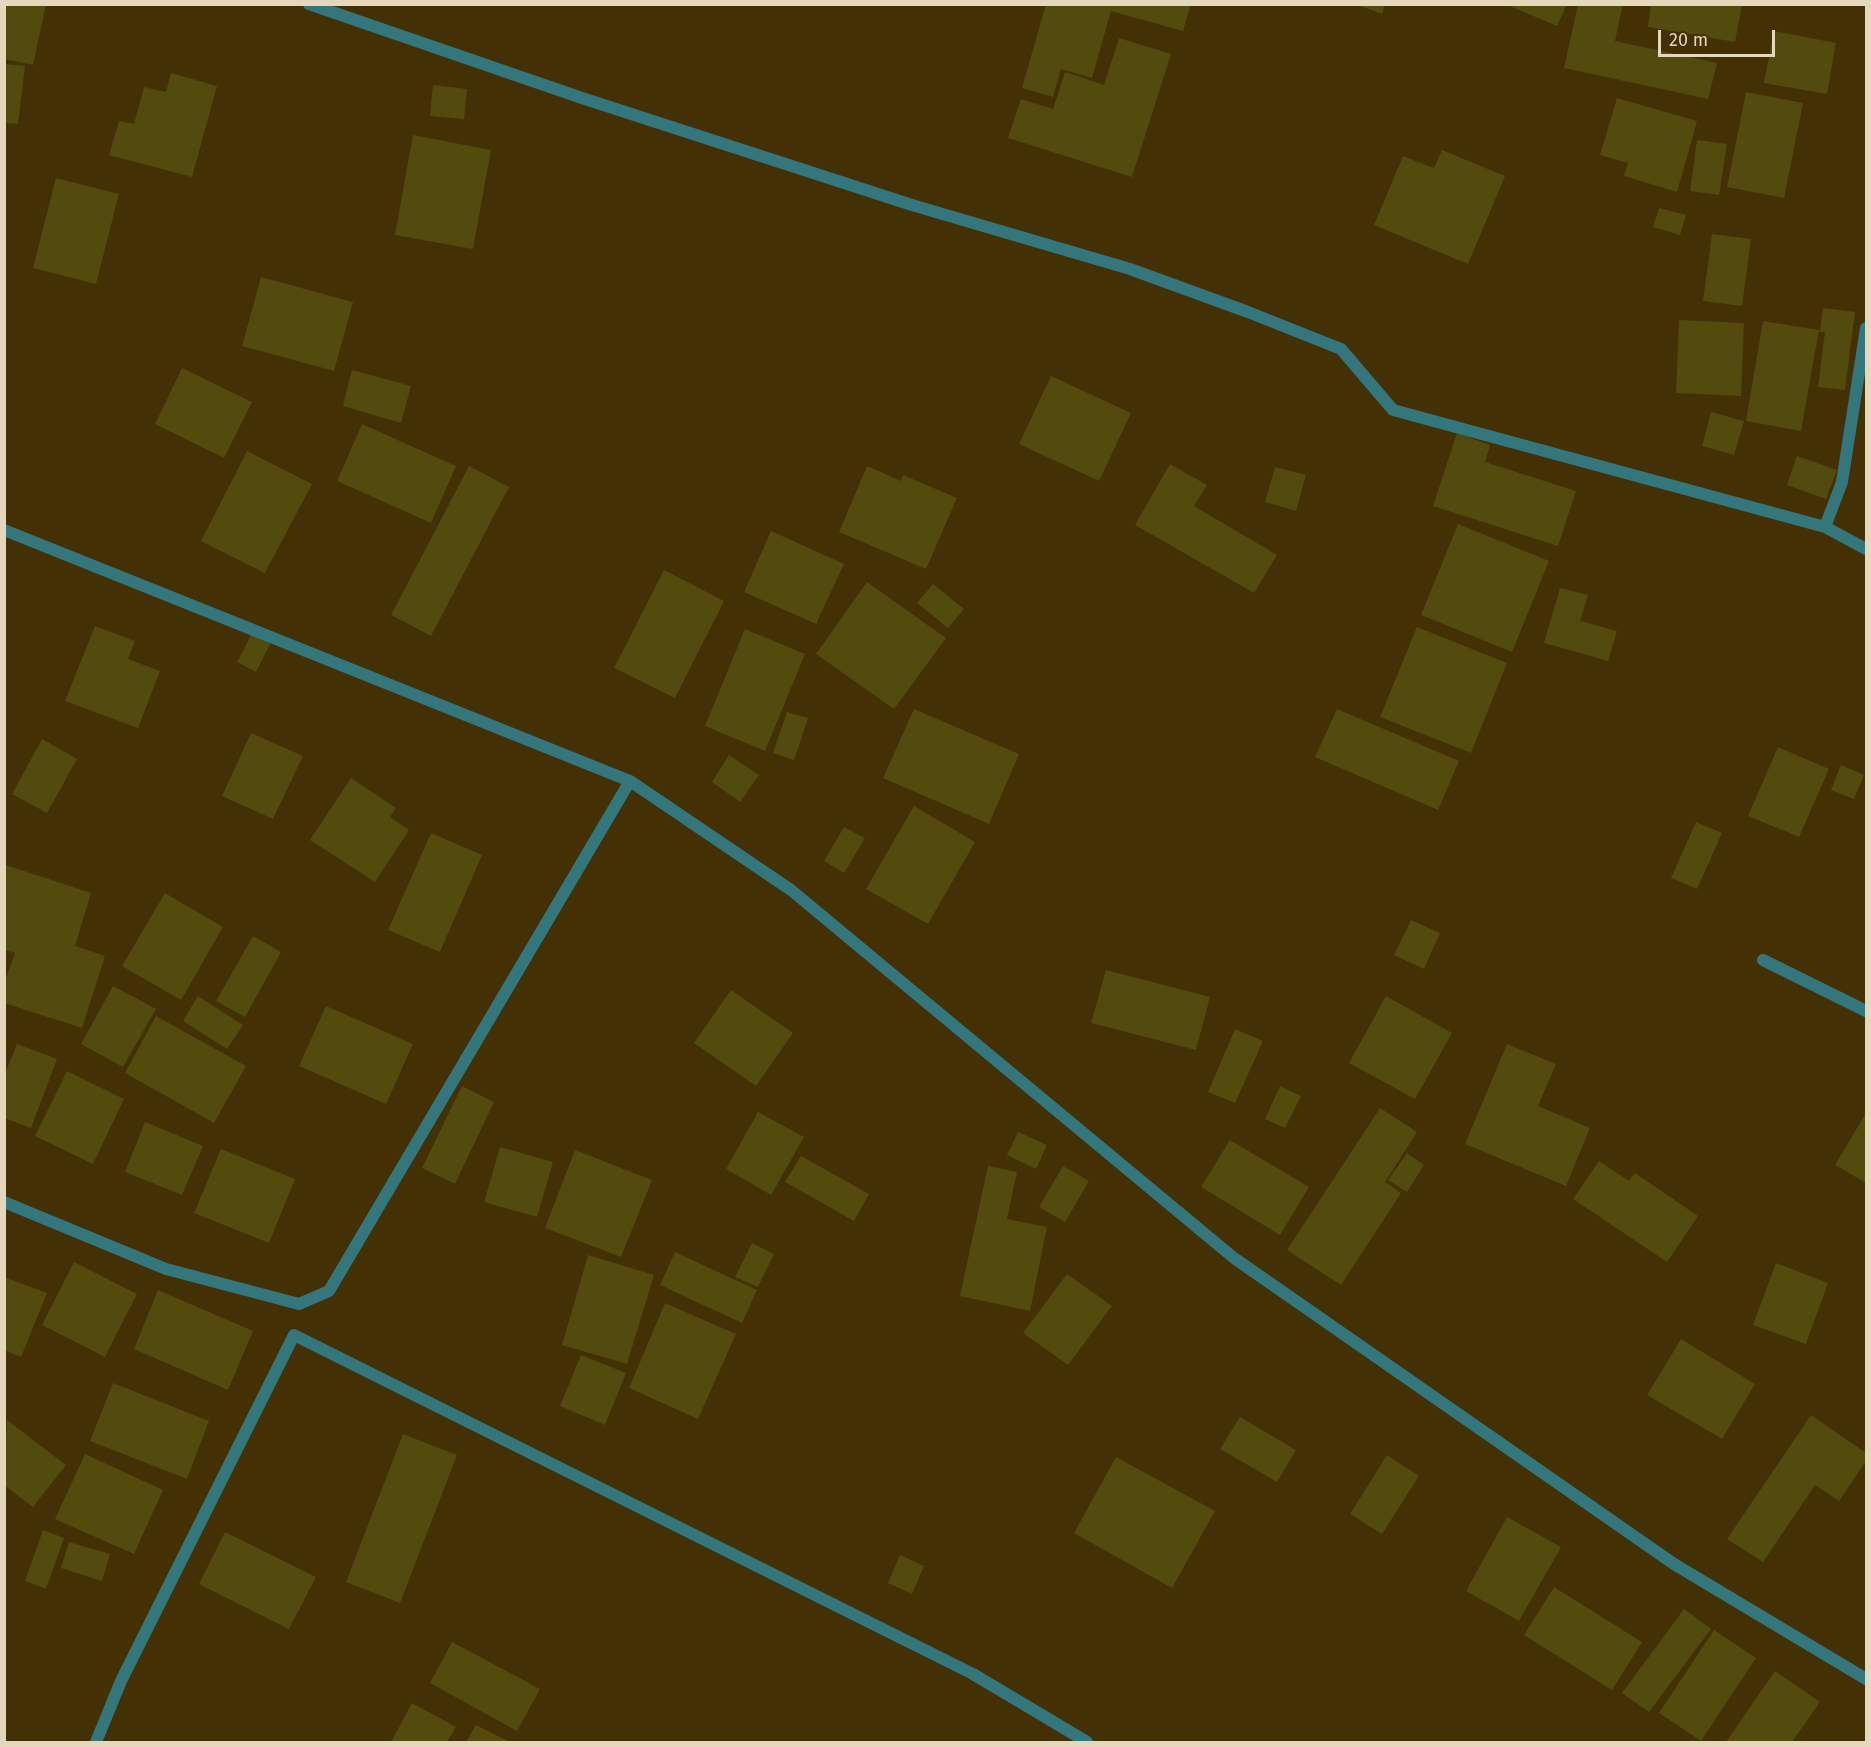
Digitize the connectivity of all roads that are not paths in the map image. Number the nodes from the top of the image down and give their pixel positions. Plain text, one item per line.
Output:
1 (309, 4) edge
2 (1866, 328) edge
3 (1825, 527) junction
4 (4, 530) edge
5 (1866, 549) edge
6 (630, 781) junction
7 (1763, 960) dead end
8 (1866, 1011) edge
9 (4, 1203) edge
10 (1866, 1679) edge
11 (96, 1743) edge
12 (1087, 1743) edge

1 - 3 street
2 - 3 street
3 - 5 street
4 - 6 street
6 - 9 street
6 - 10 street
7 - 8 street
11 - 12 street

